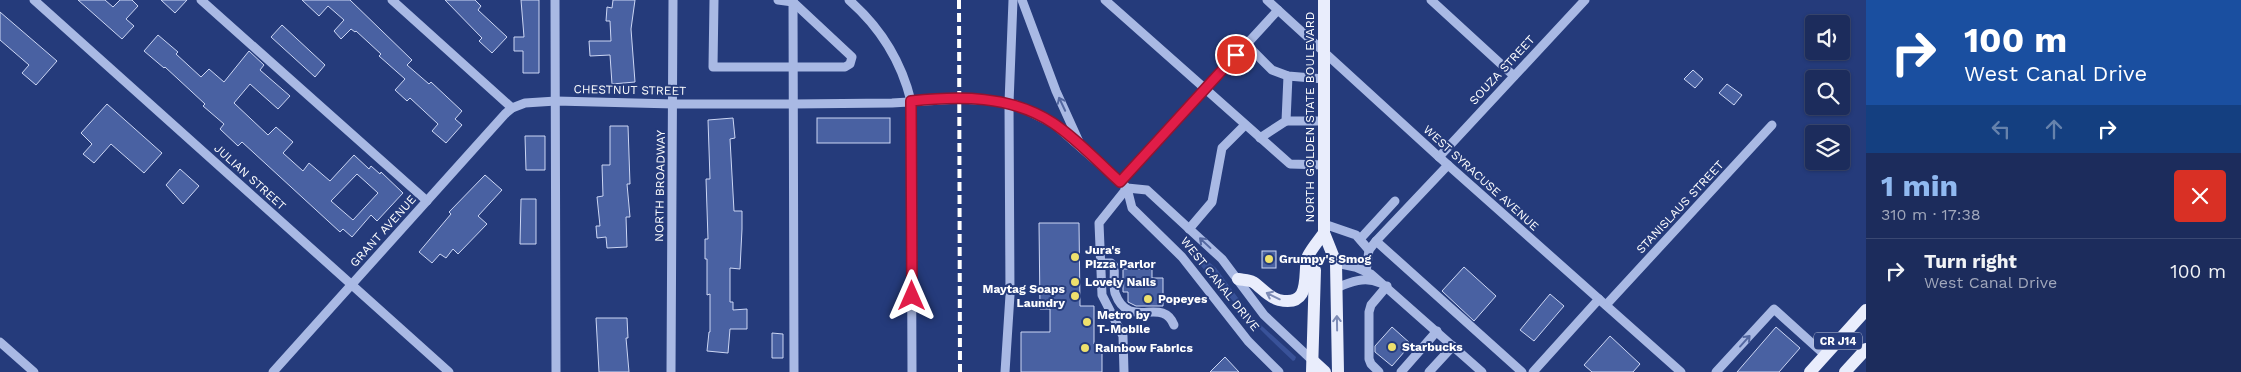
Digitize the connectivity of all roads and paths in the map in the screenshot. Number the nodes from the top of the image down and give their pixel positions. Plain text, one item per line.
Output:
1 (34, 0) edge
2 (201, 0) edge
3 (392, 0) edge
4 (555, 0) edge
5 (673, 0) edge
6 (714, 0) edge
7 (778, 0) edge
8 (849, 0) edge
9 (1013, 0) edge
10 (1022, 0) edge
11 (1104, 0) edge
12 (1267, 0) edge
13 (1324, 0) edge
14 (1430, 0) edge
15 (1585, 0) edge
16 (793, 1) edge
17 (1278, 10) junction
18 (1246, 44) junction
19 (1324, 52) junction
20 (793, 67) junction
21 (1288, 76) junction
22 (1514, 76) junction
23 (1324, 79) junction
24 (1204, 89) junction
25 (556, 100) junction
26 (911, 101) junction
27 (674, 104) junction
28 (793, 104) junction
29 (1009, 104) junction
30 (512, 108) junction
31 (1286, 121) junction
32 (1324, 121) junction
33 (1245, 125) junction
34 (1772, 125) dead end
35 (1260, 138) junction
36 (1083, 148) junction
37 (1439, 157) junction
38 (1324, 165) junction
39 (1448, 165) junction
40 (1120, 182) junction
41 (1127, 188) junction
42 (427, 201) junction
43 (1395, 201) dead end
44 (1324, 228) junction
45 (1190, 229) junction
46 (1361, 238) junction
47 (1376, 241) junction
48 (1315, 245) junction
49 (1369, 250) junction
50 (1101, 262) junction
51 (1336, 263) junction
52 (1366, 272) junction
53 (1238, 279) junction
54 (352, 284) junction
55 (1387, 286) junction
56 (1336, 288) junction
57 (1602, 302) junction
58 (1866, 310) edge
59 (1174, 325) dead end
60 (1437, 332) junction
61 (0, 342) edge
62 (1453, 346) junction
63 (1866, 349) edge
64 (1825, 356) junction
65 (1312, 366) edge
66 (34, 372) edge
67 (273, 372) edge
68 (449, 372) edge
69 (556, 372) edge
70 (671, 372) edge
71 (794, 372) edge
72 (912, 372) edge
73 (1005, 372) edge
74 (1124, 372) edge
75 (1279, 372) edge
76 (1325, 372) edge
77 (1338, 372) edge
78 (1379, 372) edge
79 (1401, 372) edge
80 (1429, 372) edge
81 (1482, 372) edge
82 (1522, 372) edge
83 (1533, 372) edge
84 (1680, 372) edge
85 (1716, 372) edge
86 (1810, 372) edge
87 (1845, 372) edge

1 - 54 street, JULIAN STREET
2 - 42 street
3 - 30 street
4 - 25 street
5 - 27 street, NORTH BROADWAY
6 - 20 street
7 - 16 street
8 - 26 street
9 - 29 street
36 -> 10 street
11 - 24 street
12 - 17 street, WEST SYRACUSE AVENUE
13 - 19 main road, NORTH GOLDEN STATE BOULEVARD
14 - 22 street
15 - 22 street, SOUZA STREET
16 - 20 street
16 - 20 street
17 - 18 street
17 - 19 street, WEST SYRACUSE AVENUE
18 - 21 street
18 - 24 street
19 - 23 main road, NORTH GOLDEN STATE BOULEVARD
19 - 37 street, WEST SYRACUSE AVENUE
20 - 28 street
21 - 23 street
21 - 31 street
22 - 37 street, SOUZA STREET
23 - 32 main road, NORTH GOLDEN STATE BOULEVARD
24 - 33 street
24 - 40 street
25 - 27 street, CHESTNUT STREET
25 - 30 street, CHESTNUT STREET
25 - 69 street
26 - 28 street, CHESTNUT STREET
26 - 29 street, WEST CANAL DRIVE
26 - 72 street
27 - 28 street, CHESTNUT STREET
27 - 70 street, NORTH BROADWAY
28 - 71 street
29 - 36 street, WEST CANAL DRIVE
29 - 73 street
30 - 42 street, GRANT AVENUE
31 - 32 street
31 - 35 street
32 - 38 main road, NORTH GOLDEN STATE BOULEVARD
33 - 35 street
33 - 45 street
34 - 57 street, STANISLAUS STREET
35 - 38 street
36 - 40 street, WEST CANAL DRIVE
37 - 39 street, WEST SYRACUSE AVENUE
38 - 44 main road, NORTH GOLDEN STATE BOULEVARD
39 - 47 street
39 - 57 street, WEST SYRACUSE AVENUE
40 - 41 street, WEST CANAL DRIVE
41 - 45 street, WEST CANAL DRIVE
41 - 50 street
41 - 75 street, WEST CANAL DRIVE
42 - 54 street, GRANT AVENUE
43 - 46 street
44 - 46 street
44 - 48 main road, NORTH GOLDEN STATE BOULEVARD
44 - 51 main road, NORTH GOLDEN STATE BOULEVARD
53 -> 45 street, WEST CANAL DRIVE
46 - 49 street
47 - 49 street
47 - 82 street
48 -> 53 main road, NORTH GOLDEN STATE BOULEVARD
48 - 65 main road
49 - 52 street
50 - 59 street
50 - 74 street
51 - 52 street
51 - 56 main road, NORTH GOLDEN STATE BOULEVARD
52 - 55 street
53 - 65 street, WEST CANAL DRIVE
54 - 67 street, GRANT AVENUE
54 - 68 street, JULIAN STREET
55 - 56 street
55 - 60 street
55 - 78 street
77 -> 56 main road, NORTH GOLDEN STATE BOULEVARD
57 - 83 street, STANISLAUS STREET
57 - 84 street, WEST SYRACUSE AVENUE
58 - 64 main road, CR J14
60 - 62 street
60 - 79 street
61 - 66 street
62 - 80 street
62 - 81 street
63 - 87 main road, CR J14
85 -> 64 street
64 - 86 main road, CR J14
65 - 76 main road, WEST CANAL DRIVE

